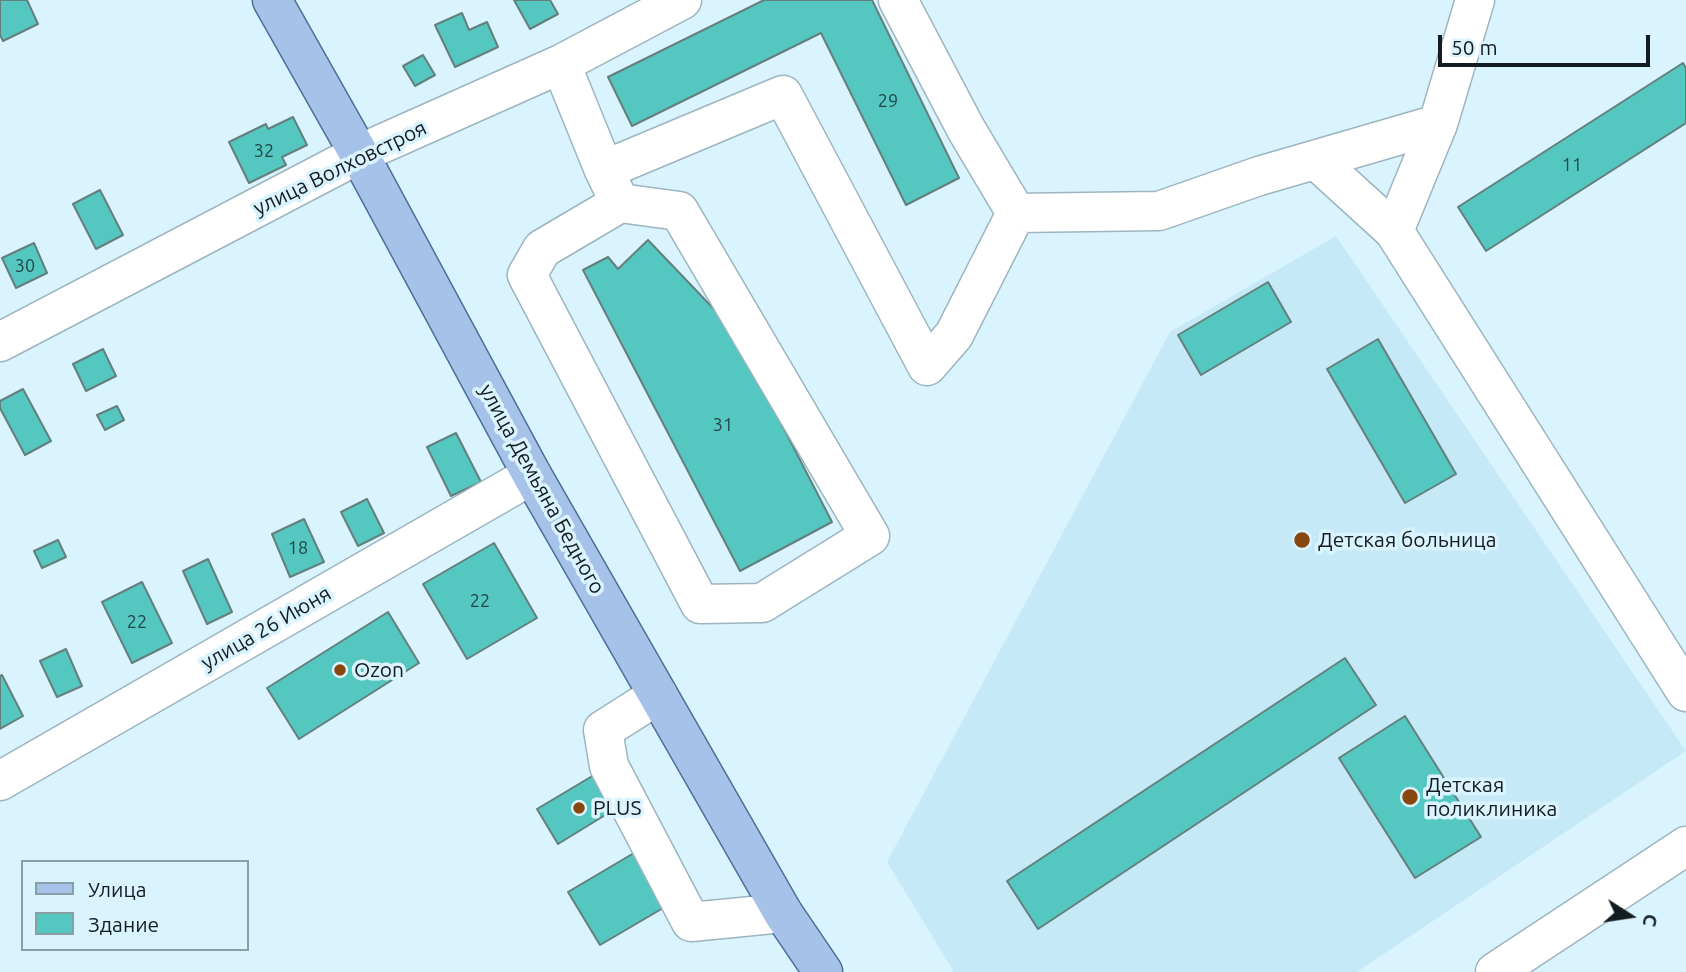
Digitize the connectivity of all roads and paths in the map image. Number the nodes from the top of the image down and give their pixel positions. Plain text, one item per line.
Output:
1 (272, 0) edge
2 (682, 0) edge
3 (898, 0) edge
4 (1475, 0) edge
5 (561, 64) junction
6 (1438, 124) junction
7 (359, 155) junction
8 (1316, 160) junction
9 (612, 187) junction
10 (1016, 213) junction
11 (1394, 231) junction
12 (0, 342) edge
13 (532, 475) junction
14 (1686, 692) edge
15 (658, 695) junction
16 (0, 781) edge
17 (1686, 846) edge
18 (783, 913) junction
19 (823, 972) edge
20 (1495, 972) edge

1 - 7 main road, улица Демьяна Бедного
2 - 5 street, улица Волховстроя
3 - 10 street
4 - 6 street
5 - 7 street, улица Волховстроя
5 - 9 street
6 - 8 street
6 - 11 street
7 - 12 street, улица Волховстроя
7 - 13 main road, улица Демьяна Бедного
8 - 10 street
8 - 11 street
9 - 9 street
9 - 10 street
11 - 14 street
13 - 15 main road, улица Демьяна Бедного
13 - 16 street, улица 26 Июня
15 - 18 main road, улица Демьяна Бедного
15 - 18 street
17 - 20 street
18 - 19 main road, улица Демьяна Бедного

